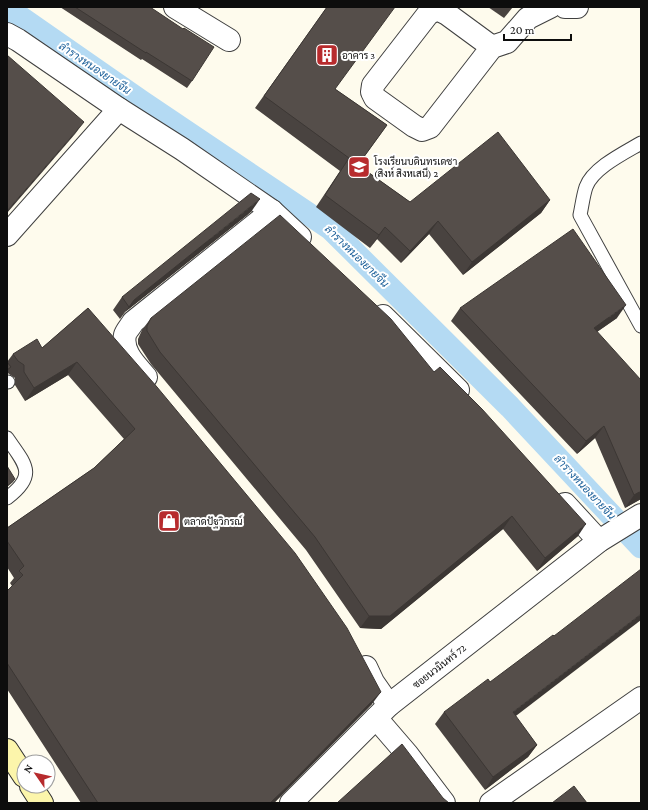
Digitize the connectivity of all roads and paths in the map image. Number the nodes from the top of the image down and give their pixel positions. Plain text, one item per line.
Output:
1 (175, 7) edge
2 (550, 7) edge
3 (565, 7) edge
4 (577, 7) edge
5 (7, 34) edge
6 (230, 40) dead end
7 (492, 47) junction
8 (118, 109) junction
9 (641, 143) edge
10 (272, 211) junction
11 (7, 235) edge
12 (312, 249) edge
13 (370, 303) edge
14 (641, 326) edge
15 (160, 394) edge
16 (471, 402) edge
17 (7, 438) edge
18 (551, 488) edge
19 (7, 498) edge
20 (637, 517) edge
21 (606, 536) junction
22 (357, 649) edge
23 (641, 698) edge
24 (383, 711) junction
25 (7, 750) edge
26 (16, 764) edge
27 (36, 794) edge
28 (42, 803) edge
29 (291, 803) edge
30 (444, 803) edge
31 (491, 803) edge

1 - 6 street
2 - 7 street
3 - 4 street
5 - 8 street
7 - 7 street
8 - 10 street
8 - 11 street
9 - 14 lane
10 - 12 street
10 - 15 street
13 - 16 street
17 - 19 lane
18 - 21 street
20 - 21 street, ซอยนวมินทร์ 72
21 - 24 street, ซอยนวมินทร์ 72
22 - 24 street
23 - 31 street
24 - 29 street, ซอยนวมินทร์ 72
24 - 30 street
25 - 26 main road
27 - 28 main road

